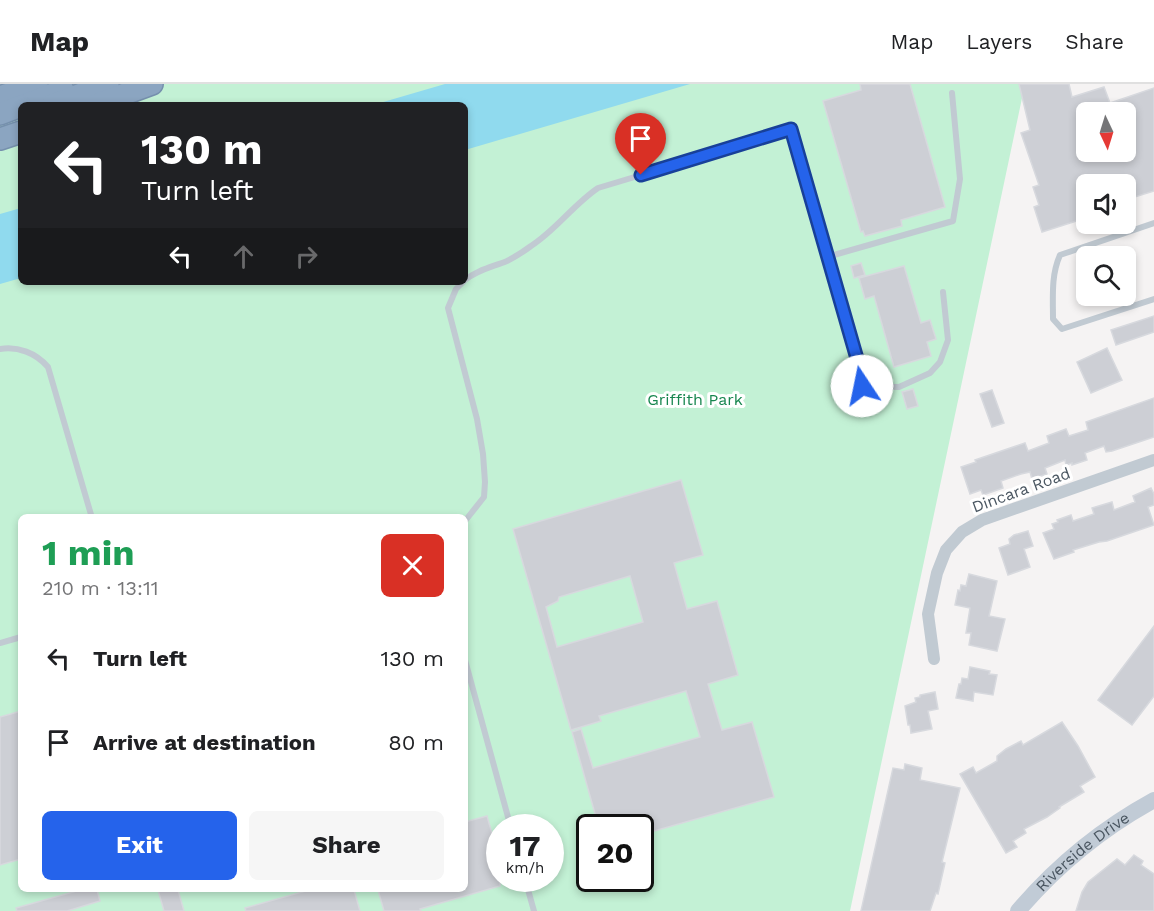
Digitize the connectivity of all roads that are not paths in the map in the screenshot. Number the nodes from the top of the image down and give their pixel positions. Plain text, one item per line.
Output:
1 (37, 84) edge
2 (81, 84) edge
3 (108, 84) edge
4 (152, 84) edge
5 (952, 93) dead end
6 (0, 97) edge
7 (34, 102) edge
8 (60, 102) edge
9 (102, 102) edge
10 (18, 108) edge
11 (0, 114) edge
12 (18, 117) edge
13 (0, 124) edge
14 (18, 133) edge
15 (0, 140) edge
16 (1154, 223) edge
17 (827, 258) junction
18 (468, 278) edge
19 (460, 285) edge
20 (943, 292) dead end
21 (1154, 299) edge
22 (0, 350) edge
23 (862, 386) junction
24 (844, 393) dead end
25 (1154, 460) edge
26 (91, 514) edge
27 (468, 517) edge
28 (18, 638) edge
29 (0, 643) edge
30 (934, 660) dead end
31 (468, 671) edge
32 (1154, 800) edge
33 (507, 814) edge
34 (529, 892) edge
35 (534, 911) edge
36 (1018, 911) edge

1 - 6 highway
2 - 7 highway
3 - 8 highway
4 - 9 highway
5 - 17 lane
10 - 11 highway
12 - 13 highway
14 - 15 highway
16 - 21 lane
17 - 18 lane
17 - 23 lane
19 - 27 lane
20 - 23 lane
22 - 26 lane
23 - 24 lane
25 - 30 street, Dincara Road
28 - 29 lane
31 - 33 lane
32 - 36 main road, Riverside Drive
34 - 35 lane

